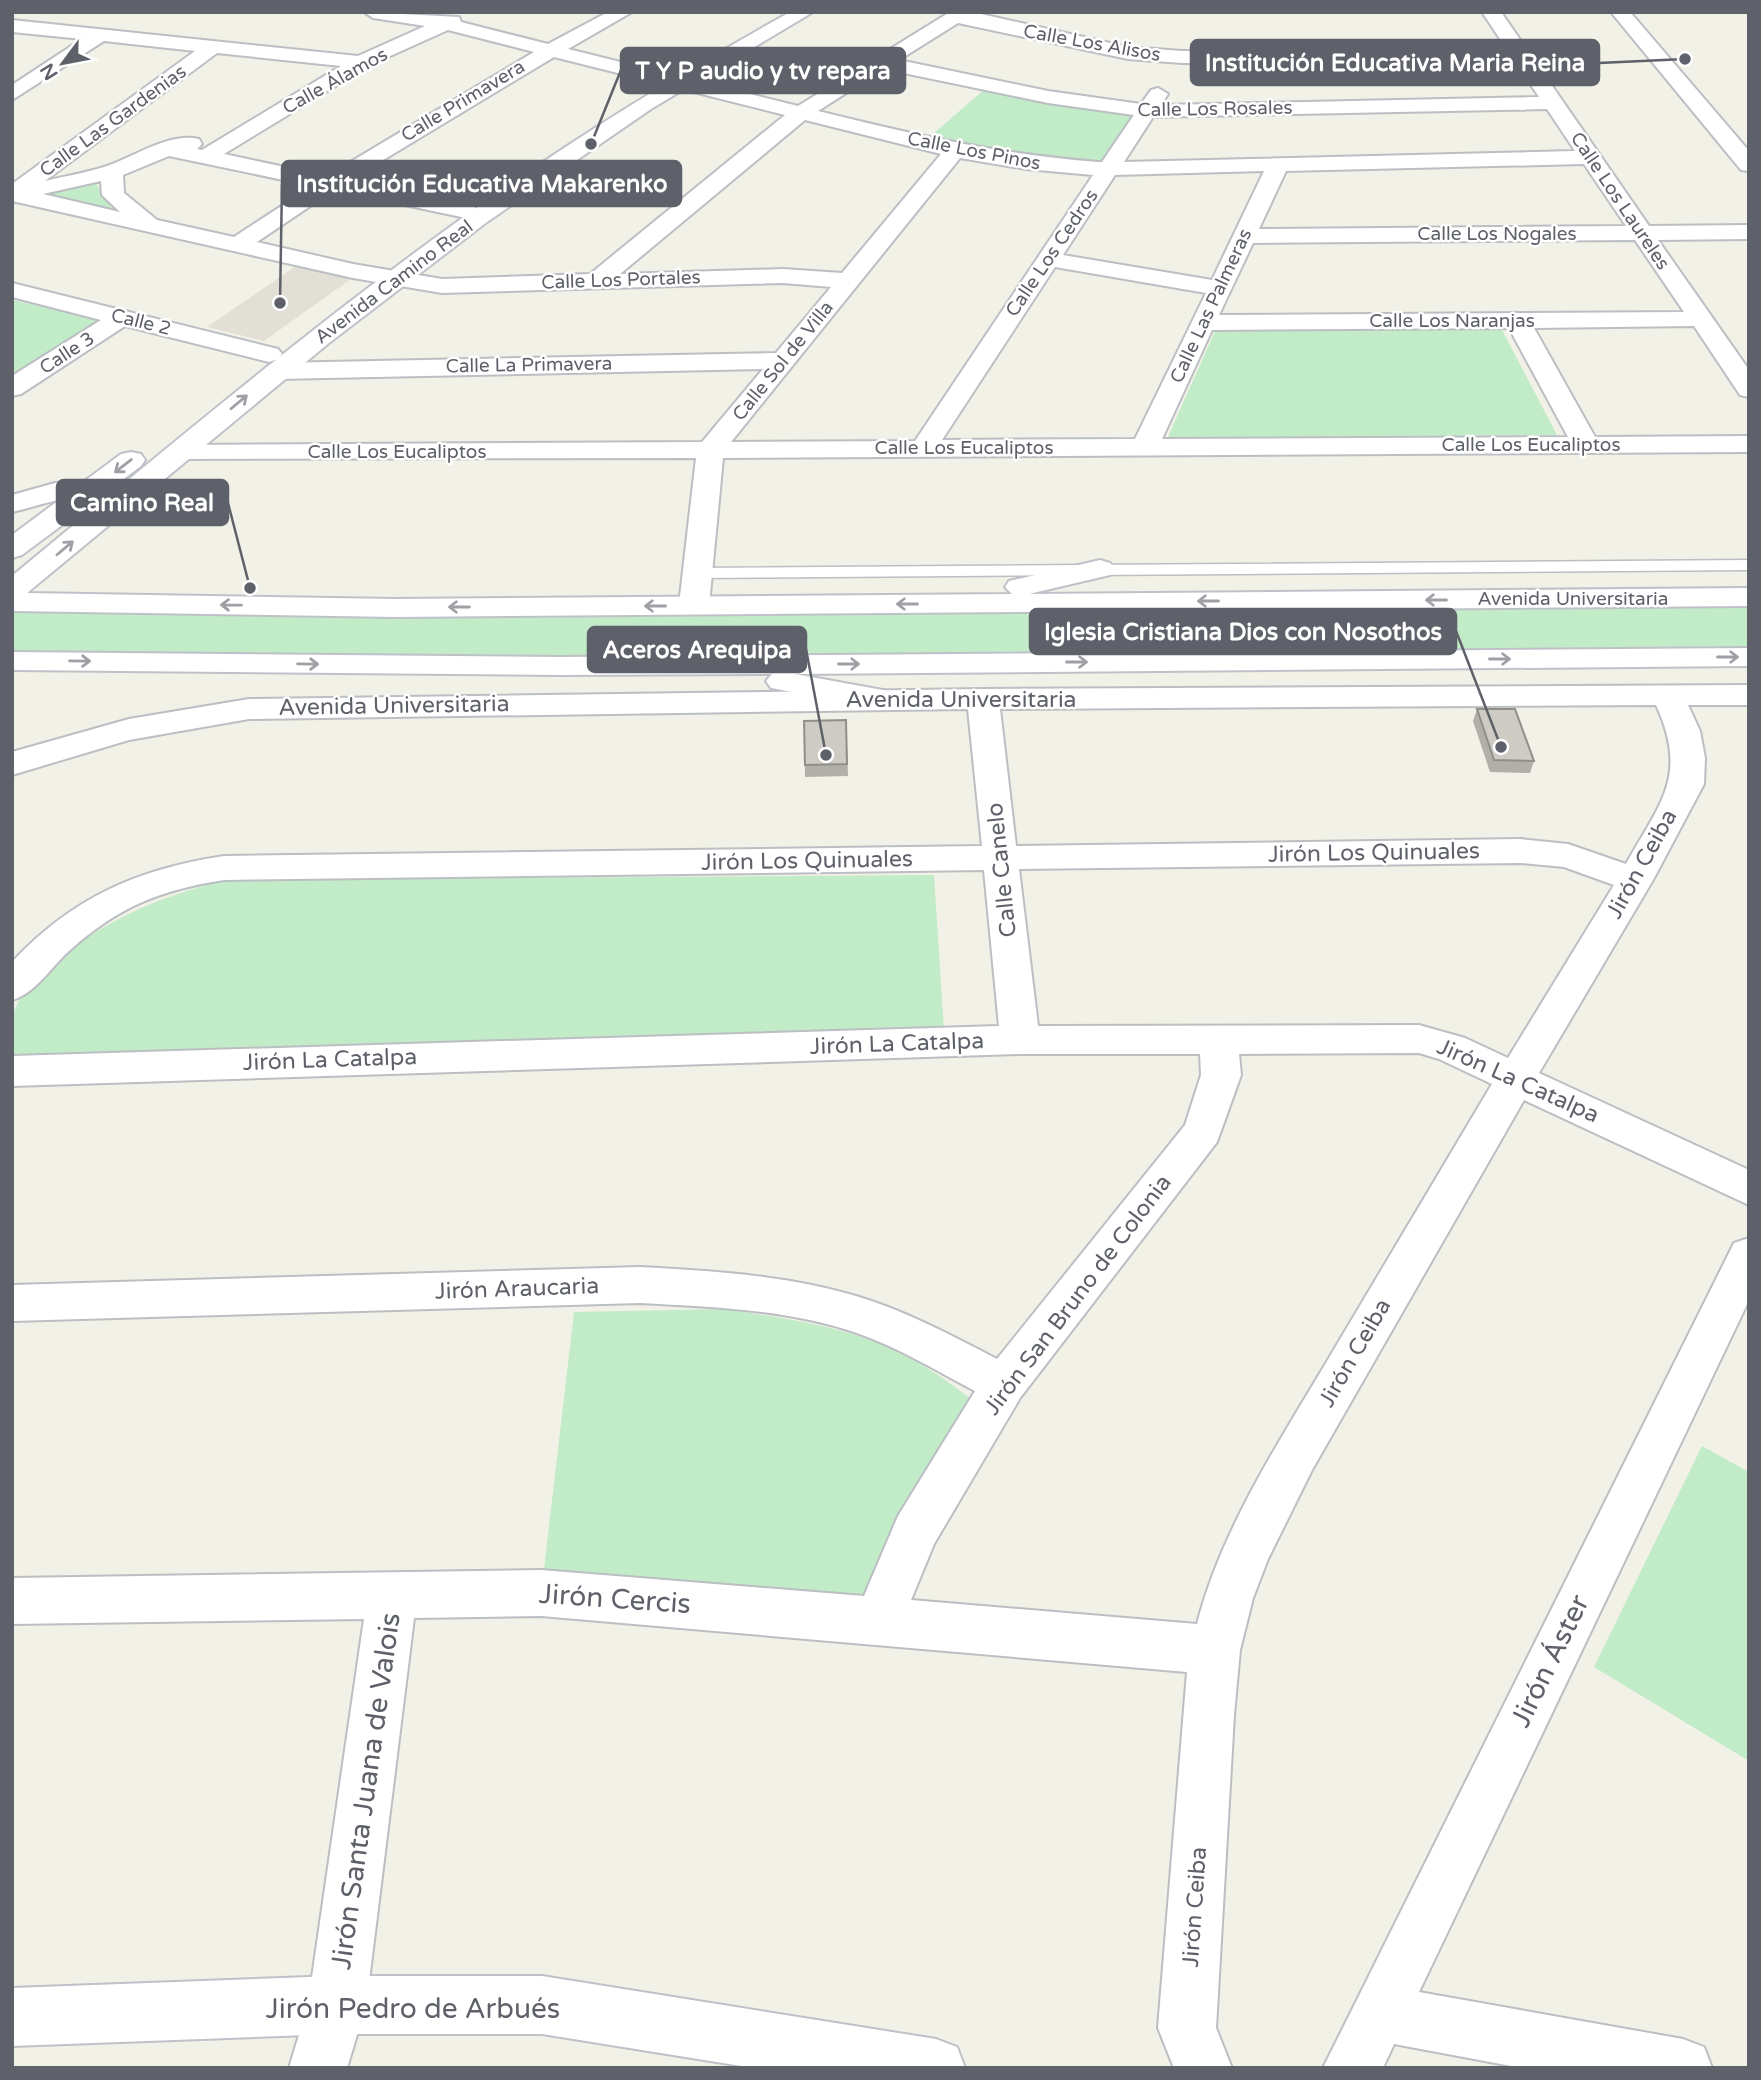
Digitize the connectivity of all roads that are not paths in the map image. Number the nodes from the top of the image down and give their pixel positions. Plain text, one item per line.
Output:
1 (373, 12) edge
2 (470, 12) edge
3 (623, 12) edge
4 (785, 12) edge
5 (804, 12) edge
6 (1491, 12) edge
7 (1620, 12) edge
8 (960, 15) edge
9 (446, 24) junction
10 (12, 26) edge
11 (101, 35) junction
12 (213, 47) junction
13 (549, 50) junction
14 (1182, 57) junction
15 (1522, 57) junction
16 (361, 62) junction
17 (883, 63) junction
18 (673, 80) junction
19 (12, 94) edge
20 (1553, 103) junction
21 (1147, 111) junction
22 (800, 113) junction
23 (251, 129) junction
24 (167, 149) junction
25 (955, 151) junction
26 (205, 157) junction
27 (1590, 158) junction
28 (1278, 165) junction
29 (1749, 165) edge
30 (1108, 169) junction
31 (112, 172) junction
32 (329, 183) junction
33 (13, 194) edge
34 (466, 211) junction
35 (150, 225) junction
36 (1749, 232) edge
37 (1642, 233) junction
38 (1245, 236) junction
39 (238, 245) junction
40 (1047, 259) junction
41 (386, 278) junction
42 (597, 281) junction
43 (848, 281) junction
44 (1219, 288) junction
45 (12, 290) edge
46 (122, 317) junction
47 (1701, 319) junction
48 (1518, 321) junction
49 (1203, 323) junction
50 (782, 361) junction
51 (273, 362) junction
52 (12, 388) edge
53 (1749, 389) edge
54 (182, 421) dead end
55 (1749, 444) edge
56 (1586, 445) junction
57 (149, 446) dead end
58 (1145, 447) junction
59 (923, 449) junction
60 (710, 450) junction
61 (179, 453) junction
62 (95, 488) junction
63 (126, 496) junction
64 (12, 504) edge
65 (12, 549) edge
66 (1749, 565) edge
67 (1100, 569) junction
68 (697, 573) junction
69 (12, 592) edge
70 (1749, 597) edge
71 (12, 602) edge
72 (944, 604) junction
73 (694, 605) junction
74 (542, 607) junction
75 (396, 608) junction
76 (1749, 657) edge
77 (12, 661) edge
78 (380, 664) junction
79 (524, 665) junction
80 (687, 665) junction
81 (1667, 695) junction
82 (1749, 695) edge
83 (983, 699) junction
84 (888, 700) junction
85 (12, 764) edge
86 (1001, 858) junction
87 (1635, 880) junction
88 (12, 987) edge
89 (1020, 1040) junction
90 (1219, 1040) junction
91 (12, 1071) edge
92 (1516, 1077) junction
93 (1749, 1189) edge
94 (1749, 1255) edge
95 (12, 1303) edge
96 (1004, 1384) junction
97 (392, 1595) junction
98 (12, 1601) edge
99 (878, 1621) junction
100 (1215, 1650) junction
101 (337, 2005) junction
102 (1378, 2013) junction
103 (12, 2017) edge
104 (760, 2053) edge
105 (318, 2068) edge
106 (936, 2068) edge
107 (1203, 2068) edge
108 (1352, 2068) edge
109 (1683, 2068) edge

1 - 9 street, Calle Los Pinos
2 - 9 street, Calle Álamos
3 - 13 street, Calle Primavera
4 - 18 street, Avenida Camino Real
5 - 18 street, Avenida Camino Real
6 - 15 street, Calle Los Laureles
7 - 29 street
8 - 14 street, Calle Los Alisos
8 - 17 street
9 - 13 street, Calle Los Pinos
9 - 16 street, Calle Álamos
10 - 11 street
11 - 12 street
11 - 19 street
12 - 16 street
12 - 33 street, Calle Las Gardenias
13 - 18 street, Calle Los Pinos
13 - 32 street, Calle Primavera
14 - 15 street, Calle Los Alisos
14 - 21 street, Calle Los Cedros
15 - 20 street, Calle Los Laureles
16 - 23 street, Calle Álamos
17 - 21 street, Calle Los Rosales
17 - 22 street
18 - 22 street, Calle Los Pinos
18 - 34 street, Avenida Camino Real
18 - 41 street, Avenida Camino Real
20 - 21 street, Calle Los Rosales
20 - 27 street, Calle Los Laureles
21 - 30 street, Calle Los Cedros
22 - 25 street, Calle Los Pinos
22 - 42 street
23 - 24 street
23 - 26 street, Calle Álamos
24 - 26 street
24 - 31 street
25 - 30 street, Calle Los Pinos
25 - 43 street, Calle Sol de Villa
26 - 32 street
27 - 28 street, Calle Los Pinos
27 - 37 street, Calle Los Laureles
28 - 30 street, Calle Los Pinos
28 - 38 street, Calle Las Palmeras
30 - 40 street, Calle Los Cedros
31 - 33 street
31 - 35 street
32 - 34 street
32 - 39 street, Calle Primavera
33 - 35 street, Calle Los Portales
34 - 41 street, Avenida Camino Real
35 - 39 street, Calle Los Portales
36 - 37 street, Calle Los Nogales
37 - 38 street, Calle Los Nogales
37 - 47 street, Calle Los Laureles
38 - 44 street, Calle Las Palmeras
39 - 41 street, Calle Los Portales
40 - 44 street
40 - 59 street, Calle Los Cedros
41 - 42 street, Calle Los Portales
41 - 51 street, Avenida Camino Real
42 - 43 street, Calle Los Portales
43 - 50 street, Calle Sol de Villa
44 - 49 street, Calle Las Palmeras
45 - 46 street, Calle 2
46 - 51 street, Calle 2
46 - 52 street, Calle 3
47 - 48 street, Calle Los Naranjas
47 - 53 street, Calle Los Laureles
48 - 49 street, Calle Los Naranjas
48 - 56 street
49 - 58 street, Calle Las Palmeras
50 - 51 street, Calle La Primavera
50 - 60 street, Calle Sol de Villa
51 - 54 street, Avenida Camino Real
61 -> 51 street, Avenida Camino Real
55 - 56 street, Calle Los Eucaliptos
56 - 58 street, Calle Los Eucaliptos
57 -> 62 street
58 - 59 street, Calle Los Eucaliptos
59 - 60 street, Calle Los Eucaliptos
60 - 61 street, Calle Los Eucaliptos
60 - 68 street
61 - 63 street, Avenida Camino Real
62 - 63 street
62 - 64 street
62 - 65 street
69 -> 63 street, Avenida Camino Real
66 - 67 lane, Avenida Universitaria
67 - 68 lane, Avenida Universitaria
67 - 72 street
68 - 73 street
70 -> 72 street, Avenida Universitaria
75 -> 71 street, Avenida Universitaria
72 -> 73 street, Avenida Universitaria
73 -> 74 street, Avenida Universitaria
74 -> 75 street, Avenida Universitaria
74 - 79 street
75 - 78 street
80 -> 76 street, Avenida Universitaria
77 -> 78 street, Avenida Universitaria
78 - 79 street, Avenida Universitaria
79 - 80 street, Avenida Universitaria
80 - 84 street
81 - 82 street, Avenida Universitaria
81 - 83 street, Avenida Universitaria
81 - 87 street, Jirón Ceiba
83 - 84 street, Avenida Universitaria
83 - 86 street, Calle Canelo
84 - 85 street, Avenida Universitaria
86 - 87 street, Jirón Los Quinuales
86 - 88 street, Jirón Los Quinuales
86 - 89 street, Calle Canelo
87 - 92 street, Jirón Ceiba
89 - 90 street, Jirón La Catalpa
89 - 91 street, Jirón La Catalpa
90 - 92 street, Jirón La Catalpa
90 - 96 street, Jirón San Bruno de Colonia
92 - 93 street, Jirón La Catalpa
92 - 100 street, Jirón Ceiba
94 - 102 street, Jirón Áster
95 - 96 street, Jirón Araucaria
96 - 99 street, Jirón San Bruno de Colonia
97 - 98 street, Jirón Cercis
97 - 99 street, Jirón Cercis
97 - 101 street, Jirón Santa Juana de Valois
99 - 100 street, Jirón Cercis
100 - 107 street, Jirón Ceiba
101 - 103 street, Jirón Pedro de Arbués
101 - 104 street, Jirón Pedro de Arbués
101 - 105 street, Jirón Santa Juana de Valois
102 - 108 street, Jirón Áster
102 - 109 street
104 - 106 street, Jirón Pedro de Arbués

